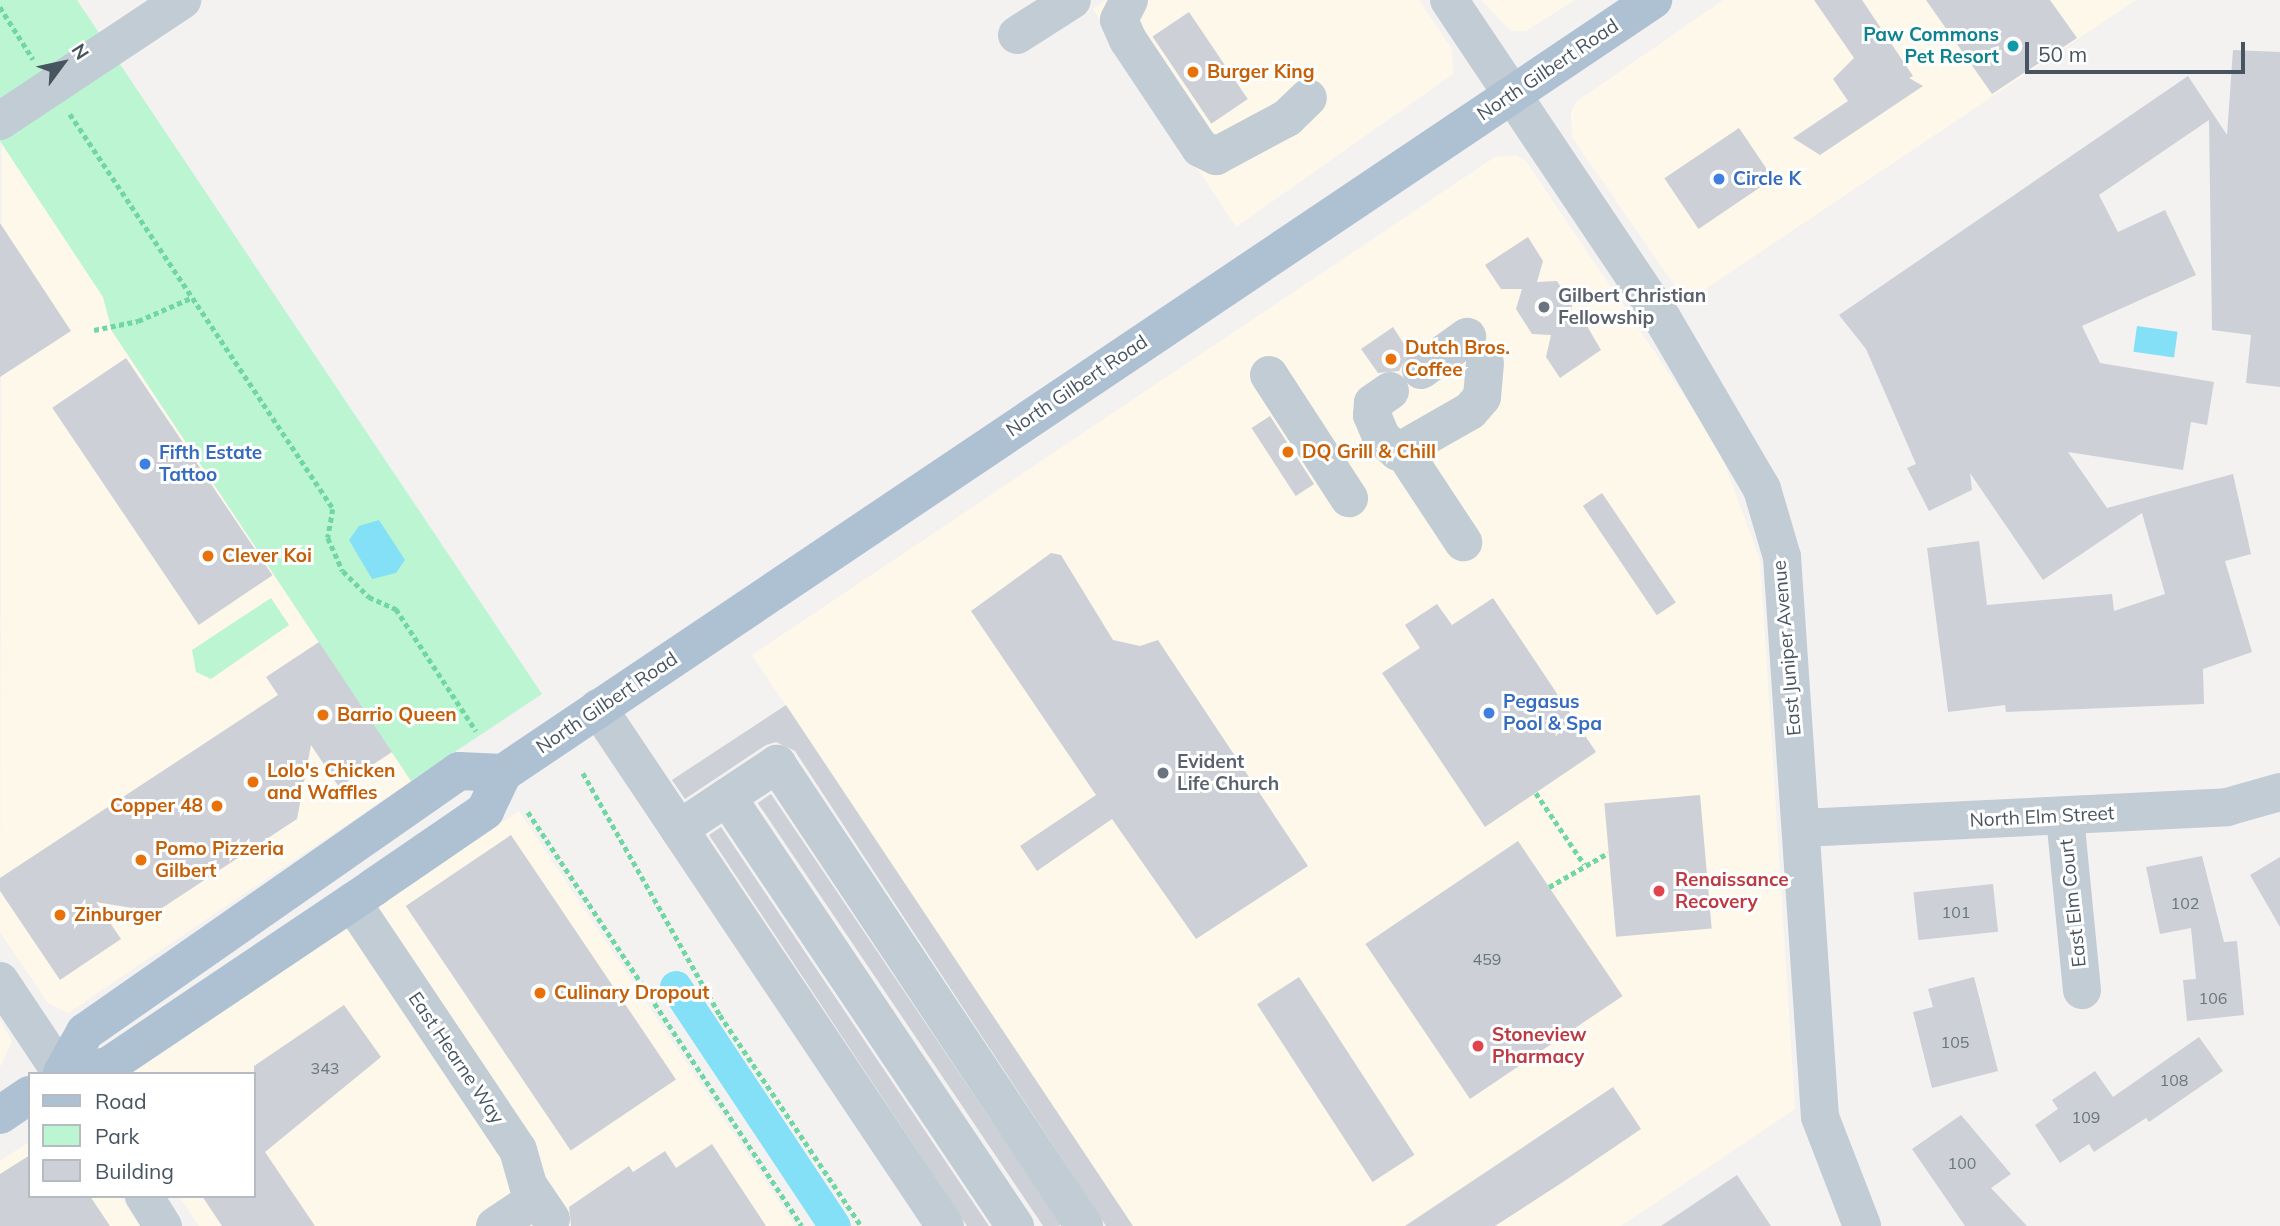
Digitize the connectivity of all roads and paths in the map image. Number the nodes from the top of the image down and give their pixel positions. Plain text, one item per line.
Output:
1 (181, 0) edge
2 (1072, 0) edge
3 (1129, 0) edge
4 (1448, 0) edge
5 (1653, 0) edge
6 (0, 7) edge
7 (1017, 35) dead end
8 (38, 66) dead end
9 (1512, 93) junction
10 (1308, 98) dead end
11 (67, 110) dead end
12 (0, 121) edge
13 (191, 298) junction
14 (94, 330) dead end
15 (1421, 370) dead end
16 (1269, 375) dead end
17 (1390, 391) dead end
18 (1405, 457) junction
19 (1349, 498) dead end
20 (1464, 542) dead end
21 (598, 708) junction
22 (476, 731) dead end
23 (583, 772) dead end
24 (503, 773) junction
25 (2280, 792) edge
26 (1536, 793) dead end
27 (727, 797) junction
28 (528, 812) dead end
29 (2065, 817) junction
30 (1801, 828) junction
31 (679, 829) junction
32 (1608, 853) dead end
33 (1584, 864) junction
34 (1549, 887) dead end
35 (352, 902) junction
36 (0, 981) edge
37 (2082, 990) dead end
38 (61, 1072) edge
39 (63, 1072) edge
40 (74, 1072) edge
41 (28, 1096) edge
42 (0, 1115) edge
43 (145, 1198) edge
44 (163, 1226) edge
45 (495, 1226) edge
46 (802, 1226) edge
47 (861, 1226) edge
48 (945, 1226) edge
49 (1015, 1226) edge
50 (1084, 1226) edge
51 (1862, 1226) edge

1 - 12 street
2 - 7 street
3 - 10 street
4 - 9 street, East Juniper Avenue
5 - 9 main road, North Gilbert Road
6 - 8 path
9 - 21 main road, North Gilbert Road
9 - 30 street, East Juniper Avenue
11 - 13 path
13 - 14 path
13 - 22 path
15 - 18 street
16 - 19 street
17 - 18 street
18 - 20 street
21 - 24 main road, North Gilbert Road
21 - 31 street
23 - 47 path
24 - 35 main road
24 - 39 main road
25 - 29 street, North Elm Street
26 - 33 path
27 - 31 street
27 - 49 street
27 - 50 street
28 - 46 path
29 - 30 street, North Elm Street
29 - 37 street, East Elm Court
30 - 51 street, East Juniper Avenue
31 - 48 street
32 - 33 path
33 - 34 path
35 - 40 main road
35 - 45 street, East Hearne Way
36 - 38 street
41 - 42 main road
43 - 44 street

